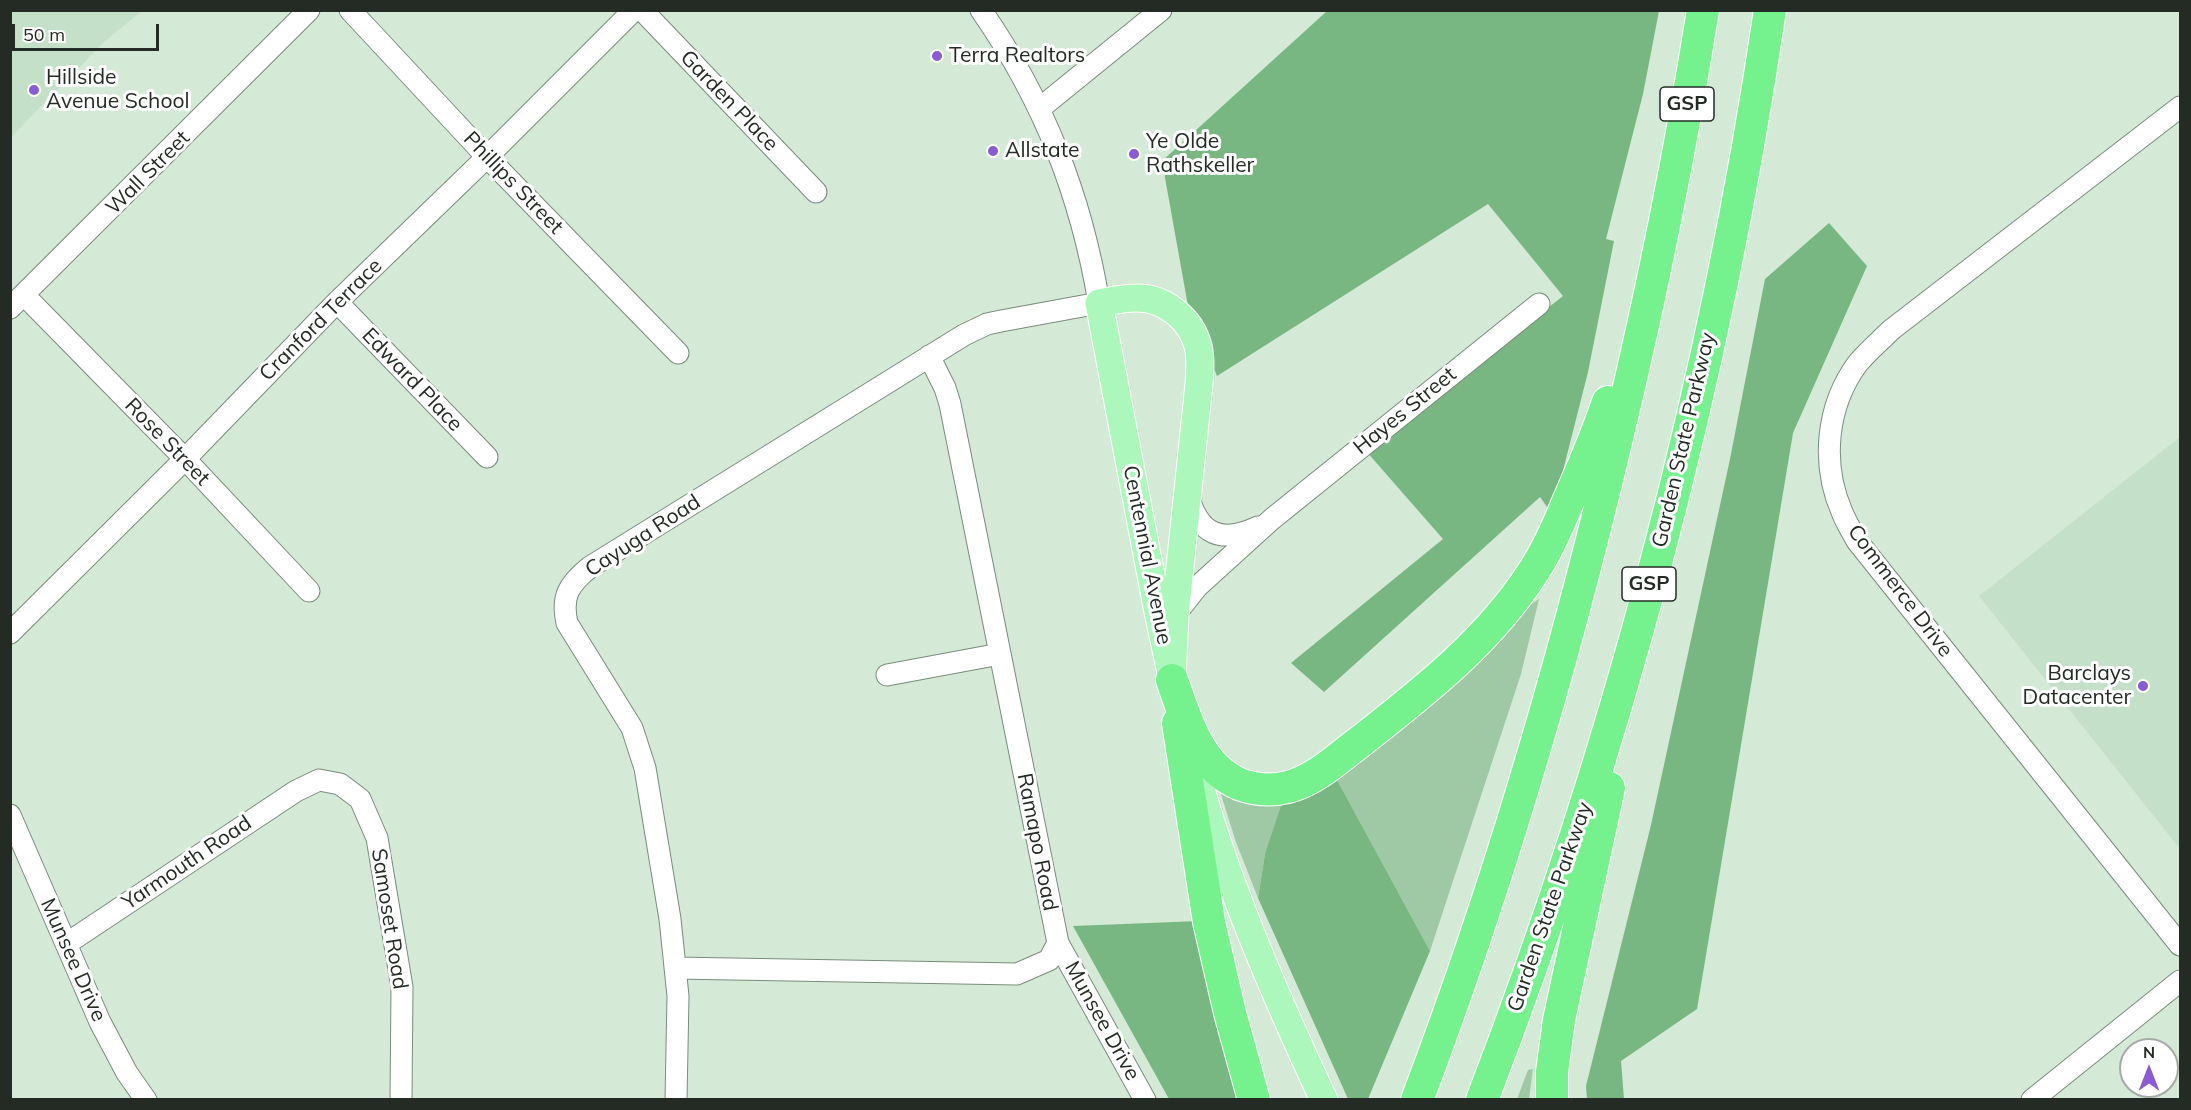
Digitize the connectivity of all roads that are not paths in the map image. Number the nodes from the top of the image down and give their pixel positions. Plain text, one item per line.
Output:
1 (309, 10) edge
2 (350, 10) edge
3 (634, 10) edge
4 (642, 10) edge
5 (981, 10) edge
6 (1161, 10) edge
7 (1703, 10) edge
8 (1770, 10) edge
9 (2181, 107) edge
10 (1039, 109) junction
11 (487, 157) junction
12 (816, 192) dead end
13 (1670, 196) junction
14 (17, 302) edge
15 (337, 302) junction
16 (1099, 303) junction
17 (1539, 304) dead end
18 (678, 353) dead end
19 (929, 356) junction
20 (487, 457) dead end
21 (185, 459) junction
22 (1676, 482) junction
23 (1187, 495) junction
24 (1272, 519) junction
25 (309, 591) dead end
26 (1176, 615) junction
27 (10, 633) edge
28 (1000, 654) junction
29 (887, 675) dead end
30 (1172, 681) junction
31 (310, 784) joint
32 (10, 815) edge
33 (1058, 943) junction
34 (66, 944) junction
35 (2181, 945) edge
36 (675, 968) junction
37 (2181, 981) edge
38 (1559, 1020) junction
39 (147, 1100) edge
40 (401, 1100) edge
41 (676, 1100) edge
42 (1145, 1100) edge
43 (1254, 1100) edge
44 (1324, 1100) edge
45 (1417, 1100) edge
46 (1482, 1100) edge
47 (1542, 1100) edge
48 (1552, 1100) edge
49 (2032, 1100) edge

1 - 14 street, Wall Street
2 - 11 street, Phillips Street
3 - 11 street, Cranford Terrace
4 - 12 street, Garden Place
5 - 10 street, Centennial Avenue
6 - 10 street
7 - 13 highway, GSP
8 - 22 highway, Garden State Parkway / GSP
9 - 35 street, Commerce Drive
10 - 16 street, Centennial Avenue
11 - 15 street, Cranford Terrace
11 - 18 street, Phillips Street
13 - 30 highway
13 - 45 highway, GSP
14 - 21 street, Rose Street
15 - 20 street, Edward Place
15 - 21 street, Cranford Terrace
16 - 19 street, Cayuga Road
16 - 23 main road
16 - 30 main road, Centennial Avenue
17 - 24 street, Hayes Street
19 - 28 street, Ramapo Road
19 - 36 street, Cayuga Road
21 - 25 street, Rose Street
21 - 27 street, Cranford Terrace
22 - 38 highway
22 - 46 highway, Garden State Parkway / GSP
23 - 24 street, Hayes Street
23 - 26 main road
24 - 26 street, Hayes Street
26 - 30 main road
28 - 29 street
28 - 33 street, Ramapo Road
30 - 43 highway
30 - 44 main road, Centennial Avenue
31 - 34 street, Yarmouth Road
31 - 40 street, Samoset Road
32 - 34 street, Munsee Drive
33 - 36 street
33 - 42 street, Munsee Drive
34 - 39 street, Munsee Drive
36 - 41 street, Cayuga Road
37 - 49 street
38 - 47 highway
38 - 48 highway

